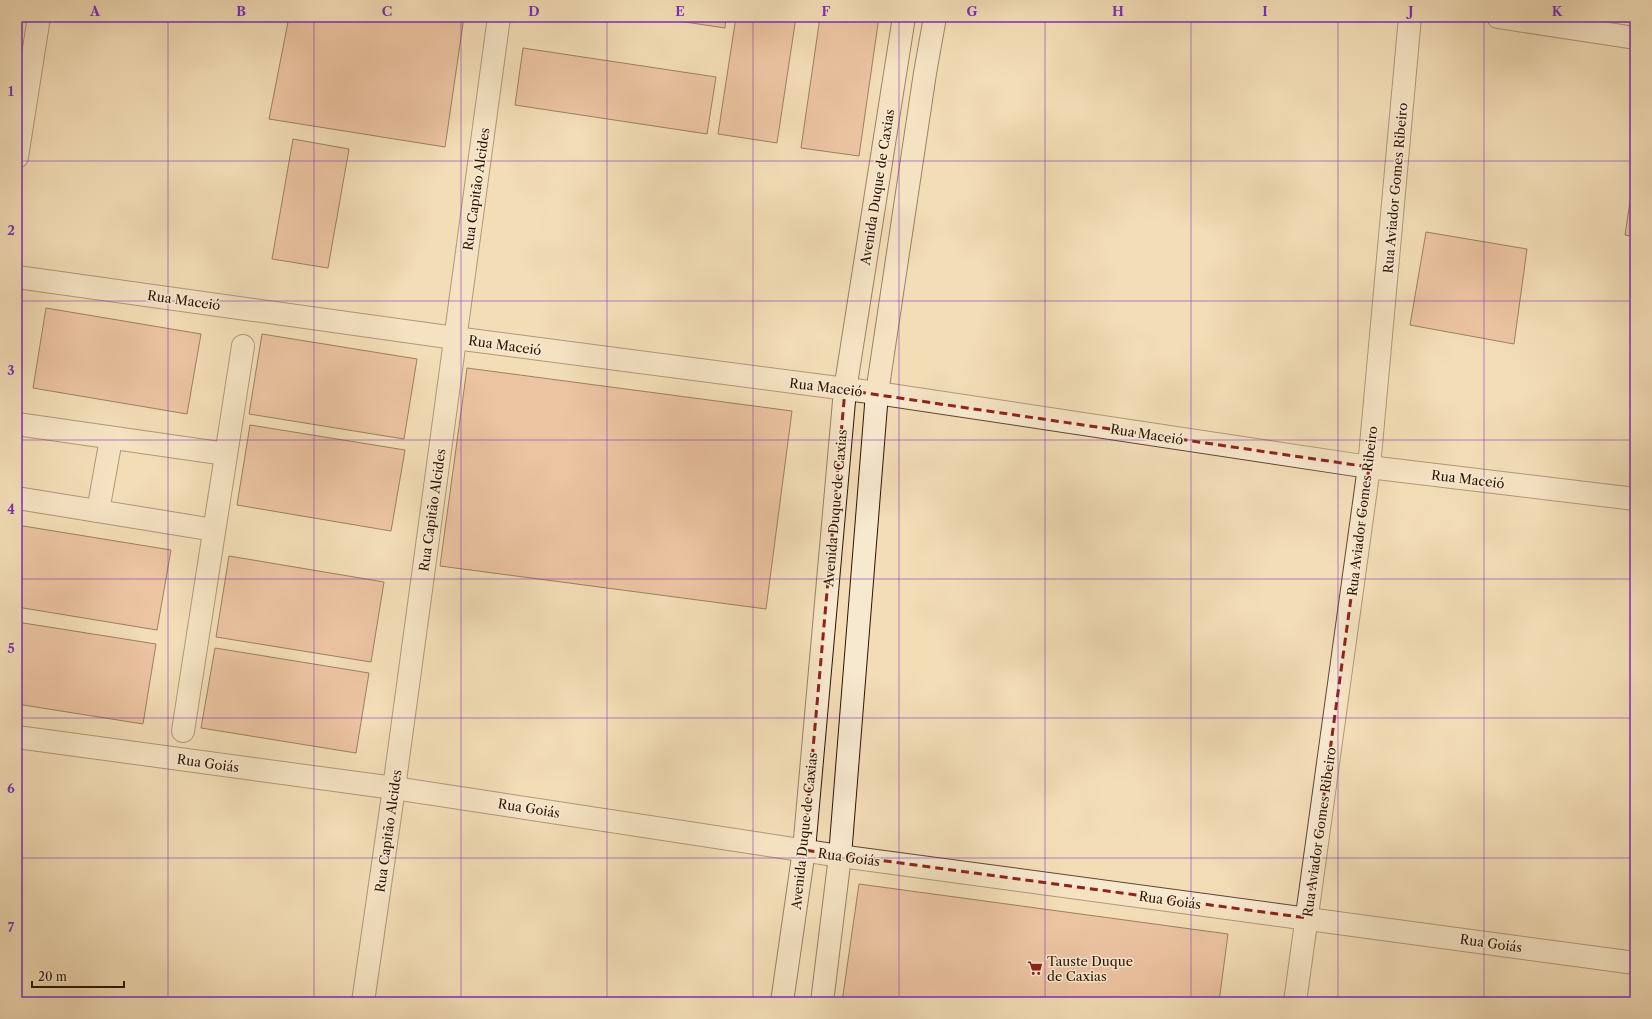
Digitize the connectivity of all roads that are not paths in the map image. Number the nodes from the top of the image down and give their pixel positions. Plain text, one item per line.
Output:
1 (39, 17) edge
2 (499, 17) edge
3 (904, 17) edge
4 (935, 17) edge
5 (1410, 17) edge
6 (1498, 17) edge
7 (1635, 38) edge
8 (17, 157) edge
9 (17, 277) edge
10 (456, 338) junction
11 (243, 346) dead end
12 (846, 390) junction
13 (877, 393) junction
14 (17, 424) edge
15 (111, 439) junction
16 (226, 454) junction
17 (1369, 467) junction
18 (17, 498) edge
19 (1635, 499) edge
20 (98, 511) junction
21 (214, 530) junction
22 (183, 731) dead end
23 (17, 737) edge
24 (394, 788) junction
25 (804, 850) junction
26 (840, 856) junction
27 (1307, 918) junction
28 (1635, 963) edge
29 (363, 1002) edge
30 (782, 1002) edge
31 (822, 1002) edge
32 (1295, 1002) edge

1 - 8 street
2 - 10 street, Rua Capitão Alcides
3 - 12 street, Avenida Duque de Caxias
4 - 13 street
5 - 17 street, Rua Aviador Gomes Ribeiro
6 - 7 street
9 - 10 street, Rua Maceió
10 - 12 street, Rua Maceió
10 - 24 street, Rua Capitão Alcides
11 - 16 street
12 - 13 street, Rua Maceió
12 - 25 street, Avenida Duque de Caxias
13 - 17 street, Rua Maceió
13 - 26 street
14 - 15 street
15 - 16 street
15 - 20 street
16 - 21 street
17 - 19 street, Rua Maceió
17 - 27 street, Rua Aviador Gomes Ribeiro
18 - 20 street
20 - 21 street
21 - 22 street
23 - 24 street, Rua Goiás
24 - 25 street, Rua Goiás
24 - 29 street, Rua Capitão Alcides
25 - 26 street, Rua Goiás
25 - 30 street, Avenida Duque de Caxias
26 - 27 street, Rua Goiás
26 - 31 street
27 - 28 street, Rua Goiás
27 - 32 street, Rua Aviador Gomes Ribeiro

